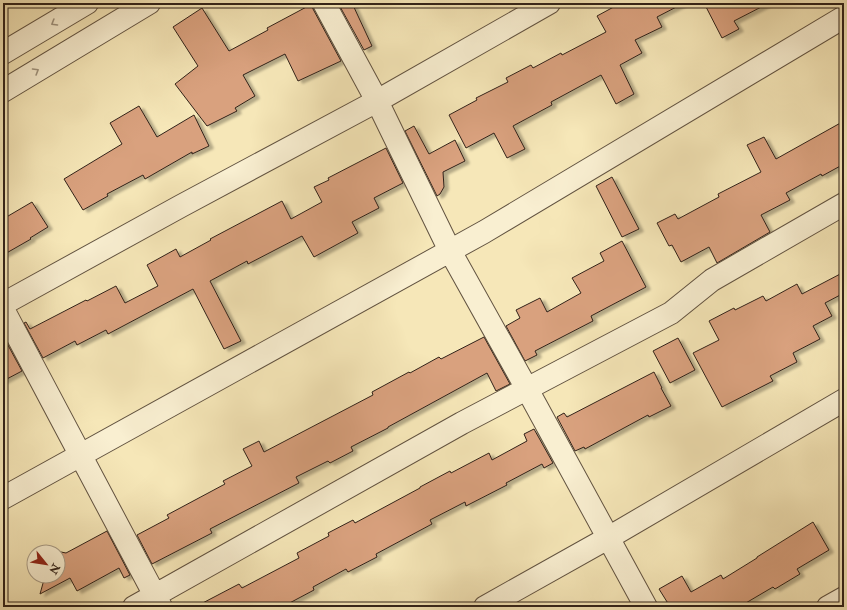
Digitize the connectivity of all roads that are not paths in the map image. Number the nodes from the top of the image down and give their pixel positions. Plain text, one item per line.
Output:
1 (87, 3) edge
2 (149, 3) edge
3 (324, 3) edge
4 (550, 3) edge
5 (844, 17) edge
6 (3, 53) edge
7 (3, 91) edge
8 (377, 100) junction
9 (844, 204) edge
10 (450, 251) junction
11 (3, 304) edge
12 (3, 309) edge
13 (527, 389) junction
14 (844, 400) edge
15 (80, 455) junction
16 (3, 498) edge
17 (608, 538) junction
18 (844, 598) edge
19 (158, 601) edge
20 (134, 607) edge
21 (485, 607) edge
22 (646, 607) edge
23 (828, 607) edge

1 -> 6 street
7 -> 2 street
3 - 8 street
4 - 8 street
5 - 10 street
8 - 10 street
8 - 11 street
9 - 13 street
10 - 13 street
10 - 15 street
12 - 15 street
13 - 17 street
13 - 19 street
14 - 17 street
15 - 16 street
15 - 19 street
17 - 21 street
17 - 22 street
18 - 23 street
19 - 20 street

